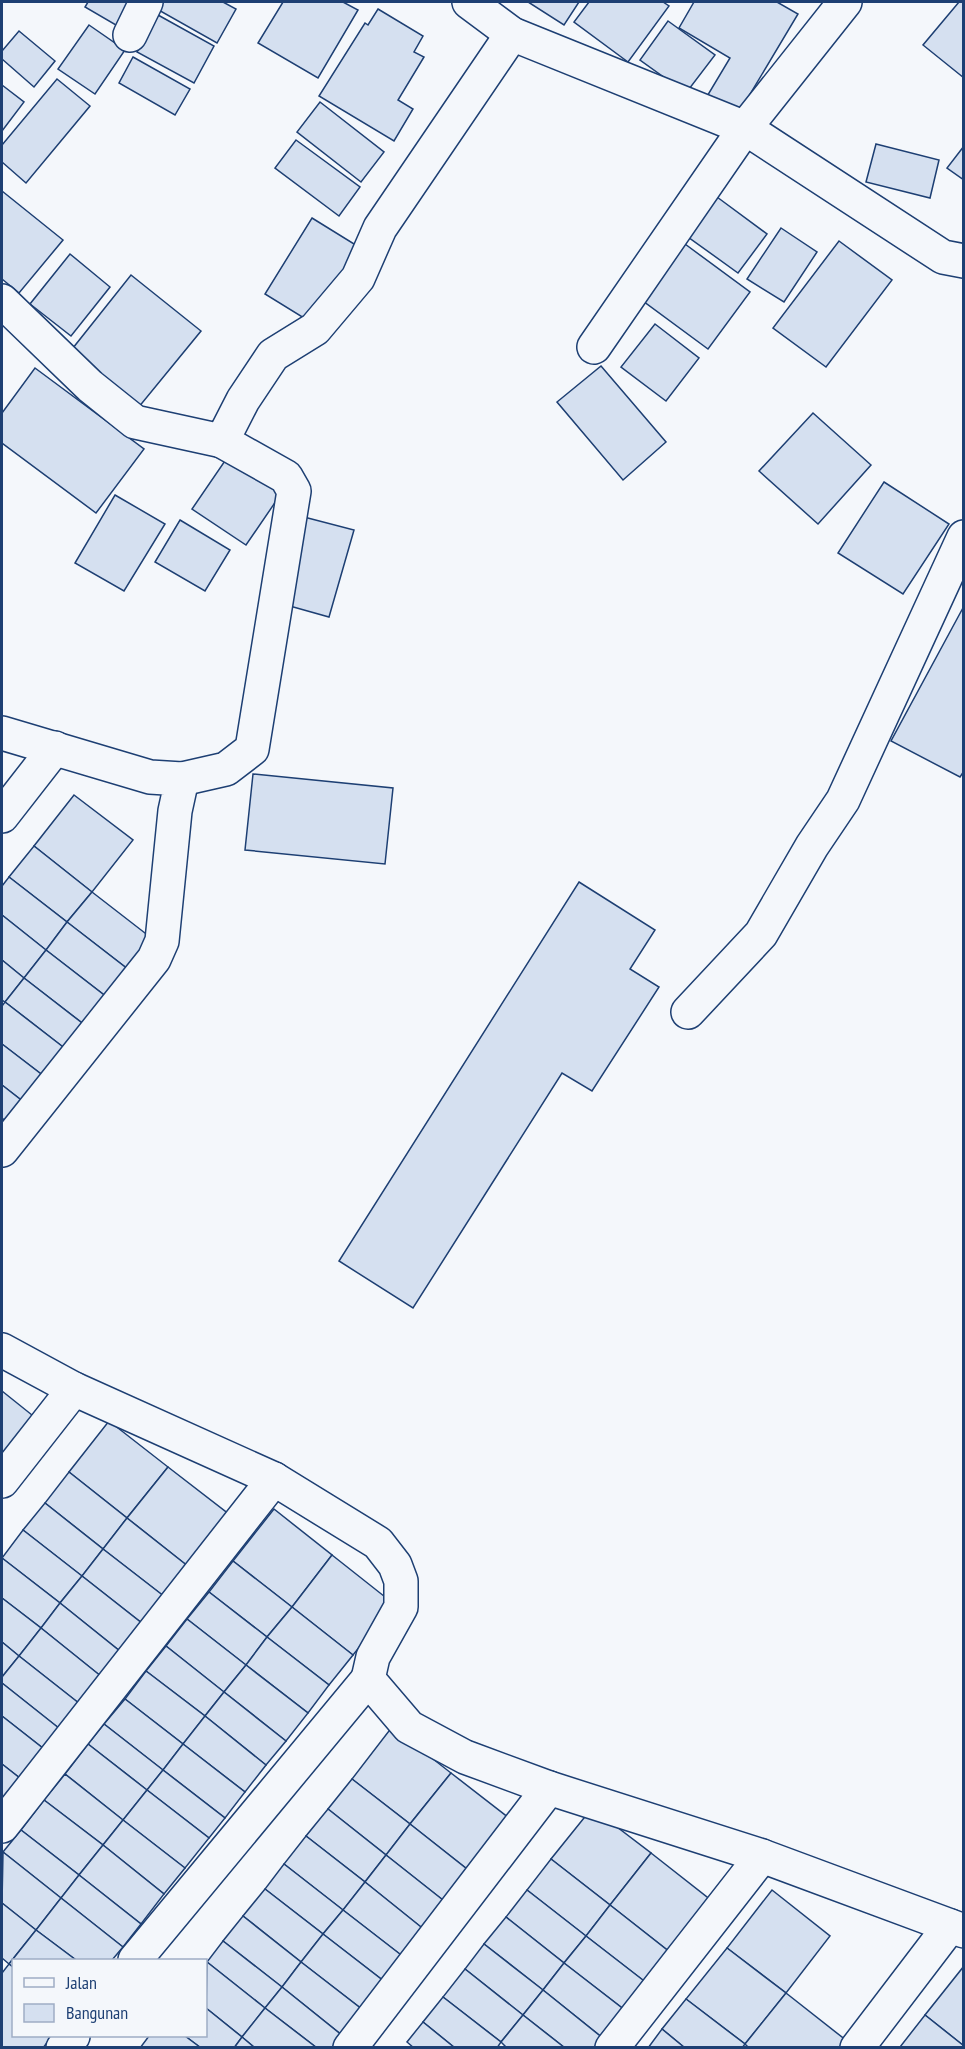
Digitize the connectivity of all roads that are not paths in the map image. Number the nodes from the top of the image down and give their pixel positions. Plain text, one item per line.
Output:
1 (146, 2) edge
2 (469, 2) edge
3 (845, 2) edge
4 (512, 34) junction
5 (130, 35) dead end
6 (745, 128) junction
7 (963, 261) edge
8 (2, 301) edge
9 (594, 348) dead end
10 (222, 441) junction
11 (963, 537) edge
12 (2, 734) edge
13 (55, 748) junction
14 (182, 780) junction
15 (2, 816) edge
16 (688, 1012) dead end
17 (2, 1150) edge
18 (2, 1350) edge
19 (74, 1389) junction
20 (274, 1479) junction
21 (2, 1481) edge
22 (368, 1679) junction
23 (549, 1788) junction
24 (2, 1826) edge
25 (762, 1856) junction
26 (957, 1928) edge
27 (136, 1959) edge
28 (350, 2048) edge
29 (612, 2048) edge
30 (857, 2048) edge

1 - 5 street
2 - 4 street
3 - 6 street
4 - 6 street
4 - 10 street
6 - 7 street
6 - 9 street
8 - 10 street
10 - 14 street
11 - 16 street
12 - 13 street
13 - 14 street
13 - 15 street
14 - 17 street
18 - 19 street
19 - 20 street
19 - 21 street
20 - 22 street
20 - 24 street
22 - 23 street
22 - 27 street
23 - 25 street
23 - 28 street
25 - 26 street
25 - 29 street
26 - 30 street

